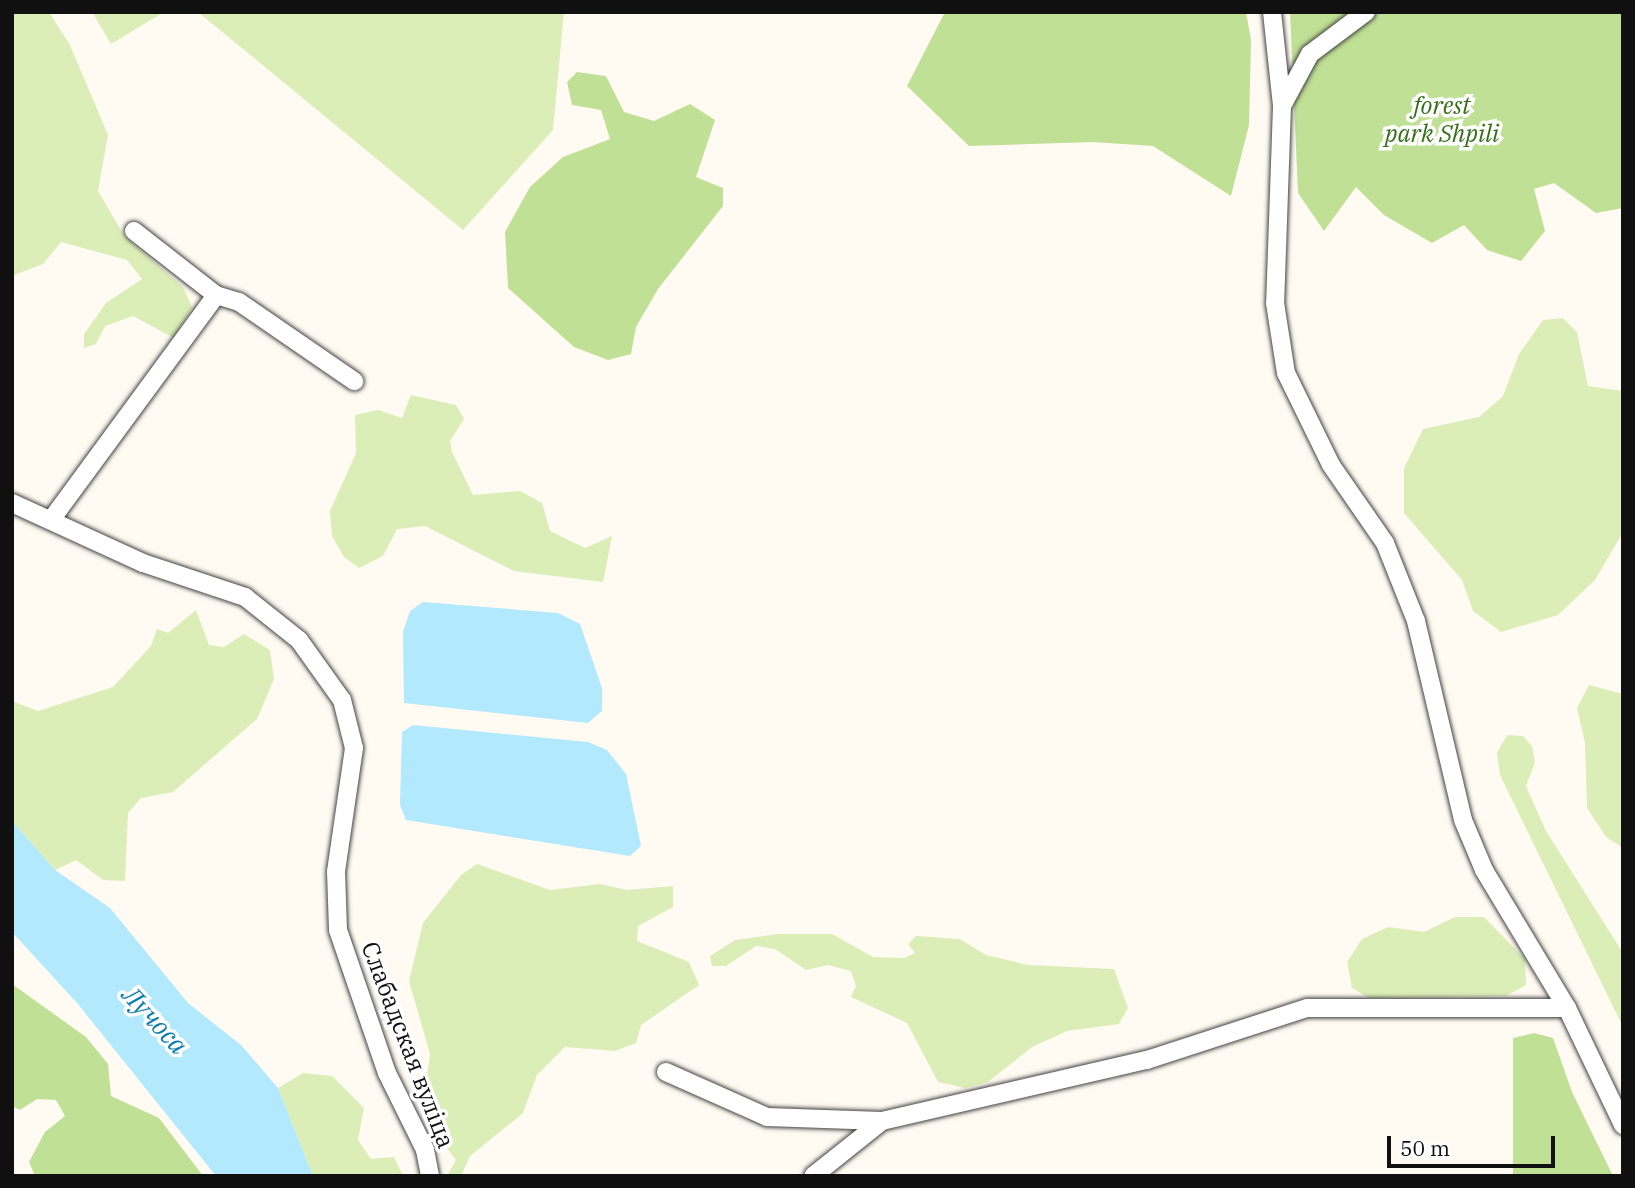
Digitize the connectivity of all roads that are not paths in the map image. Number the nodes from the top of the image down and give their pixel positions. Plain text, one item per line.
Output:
1 (1272, 12) edge
2 (1366, 12) edge
3 (1282, 106) junction
4 (134, 231) dead end
5 (216, 295) junction
6 (354, 381) dead end
7 (12, 503) edge
8 (51, 520) junction
9 (1567, 1007) junction
10 (666, 1072) dead end
11 (882, 1121) junction
12 (1623, 1125) edge
13 (430, 1176) edge
14 (813, 1176) edge

1 - 3 street
2 - 3 street
3 - 9 street
4 - 5 street
5 - 6 street
5 - 8 street
7 - 8 street, Слабадская вуліца
8 - 13 street, Слабадская вуліца
9 - 11 street
9 - 12 street
10 - 11 street
11 - 14 street

